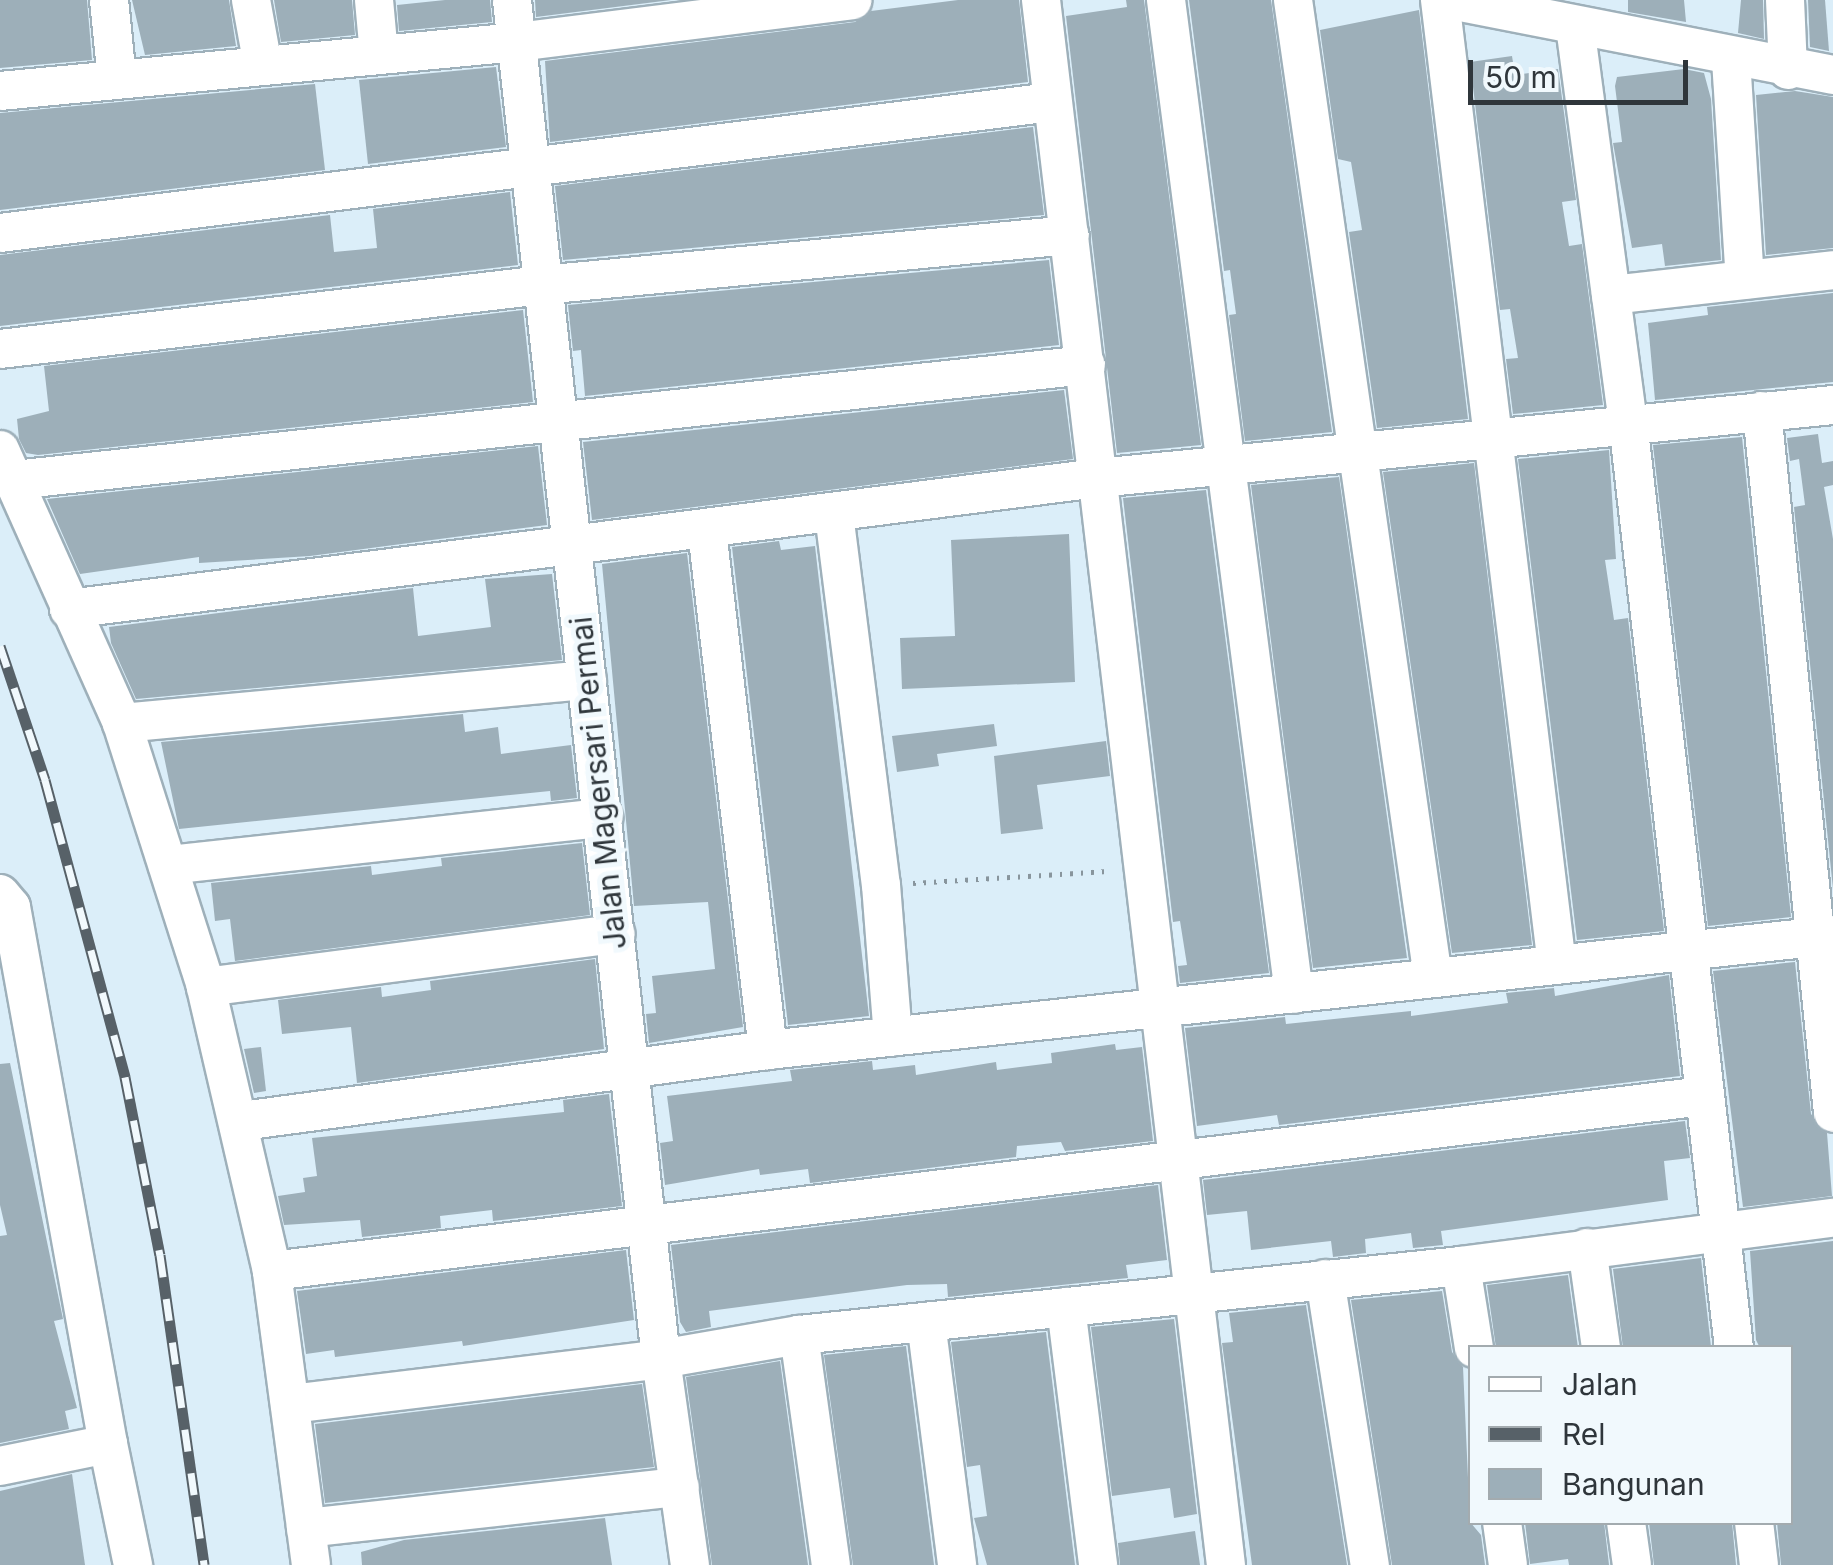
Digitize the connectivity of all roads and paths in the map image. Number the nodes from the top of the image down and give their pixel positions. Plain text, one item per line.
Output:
1 (109, 0) edge
2 (250, 0) edge
3 (374, 0) edge
4 (512, 0) edge
5 (852, 0) edge
6 (1041, 0) edge
7 (1166, 0) edge
8 (1293, 0) edge
9 (1440, 0) edge
10 (1451, 0) edge
11 (1785, 0) edge
12 (657, 12) edge
13 (1576, 26) junction
14 (517, 42) junction
15 (379, 55) junction
16 (1731, 59) junction
17 (263, 66) junction
18 (1788, 70) junction
19 (1833, 76) edge
20 (117, 80) junction
21 (0, 91) edge
22 (1052, 102) junction
23 (529, 166) junction
24 (0, 233) edge
25 (1070, 235) junction
26 (1833, 270) edge
27 (1746, 280) junction
28 (542, 285) junction
29 (1611, 295) junction
30 (0, 350) edge
31 (1086, 365) junction
32 (1833, 405) edge
33 (1762, 411) junction
34 (558, 419) junction
35 (1628, 422) junction
36 (1490, 436) junction
37 (1358, 455) junction
38 (7, 465) edge
39 (1226, 468) junction
40 (1098, 478) junction
41 (834, 514) junction
42 (706, 531) junction
43 (571, 547) junction
44 (69, 610) junction
45 (587, 680) junction
46 (122, 723) junction
47 (603, 818) junction
48 (168, 865) junction
49 (1145, 869) junction
50 (882, 885) junction
51 (0, 894) edge
52 (616, 934) junction
53 (1826, 936) edge
54 (1684, 951) junction
55 (1557, 965) junction
56 (1433, 978) junction
57 (206, 986) junction
58 (1294, 994) junction
59 (1159, 1008) junction
60 (892, 1036) junction
61 (768, 1050) junction
62 (630, 1068) junction
63 (1704, 1096) junction
64 (1833, 1112) edge
65 (242, 1121) junction
66 (1180, 1162) junction
67 (1833, 1218) edge
68 (648, 1220) junction
69 (1720, 1230) junction
70 (1587, 1248) junction
71 (1460, 1266) junction
72 (272, 1271) junction
73 (1325, 1278) junction
74 (1195, 1294) junction
75 (1066, 1307) junction
76 (926, 1322) junction
77 (799, 1334) junction
78 (1473, 1345) edge
79 (1601, 1345) edge
80 (1734, 1345) edge
81 (662, 1359) junction
82 (290, 1404) junction
83 (108, 1444) junction
84 (0, 1466) edge
85 (680, 1487) junction
86 (1502, 1525) edge
87 (1626, 1525) edge
88 (1754, 1525) edge
89 (308, 1546) edge
90 (133, 1565) edge
91 (690, 1565) edge
92 (832, 1565) edge
93 (957, 1565) edge
94 (1098, 1565) edge
95 (1226, 1565) edge
96 (1370, 1565) edge
97 (1508, 1565) edge
98 (1632, 1565) edge
99 (1759, 1565) edge

1 - 20 street
2 - 17 street
3 - 15 street
4 - 14 street, Jalan Magersari Permai
5 - 12 street
6 - 22 street
7 - 39 street
8 - 37 street
9 - 36 street
10 - 13 street
11 - 18 street
12 - 14 street
13 - 16 street
13 - 29 street
14 - 15 street
14 - 23 street, Jalan Magersari Permai
15 - 17 street
16 - 18 street
16 - 27 street
17 - 20 street
18 - 19 street
20 - 21 street
22 - 23 street
22 - 25 street
23 - 24 street
23 - 28 street, Jalan Magersari Permai
25 - 28 street
25 - 31 street
26 - 27 street
27 - 29 street
28 - 30 street
28 - 34 street, Jalan Magersari Permai
29 - 35 street
31 - 34 street
31 - 40 street
32 - 33 street
33 - 35 street
33 - 53 street
34 - 38 street
34 - 43 street, Jalan Magersari Permai
35 - 36 street
35 - 54 street
36 - 37 street
36 - 55 street
37 - 39 street
37 - 56 street
38 - 44 street
39 - 40 street
39 - 58 street
40 - 41 street
40 - 49 street
41 - 42 street
41 - 50 street
42 - 43 street
42 - 61 street
43 - 44 street
43 - 45 street, Jalan Magersari Permai
44 - 46 street
45 - 46 street
45 - 47 street, Jalan Magersari Permai
46 - 48 street
47 - 48 street
47 - 52 street, Jalan Magersari Permai
48 - 57 street
49 - 50 path
49 - 59 street
50 - 60 street
51 - 83 street
52 - 57 street
52 - 62 street, Jalan Magersari Permai
53 - 54 street
53 - 64 street
54 - 55 street
54 - 63 street
55 - 56 street
56 - 58 street
57 - 65 street
58 - 59 street
59 - 60 street
59 - 66 street
60 - 61 street
61 - 62 street
62 - 65 street
62 - 68 street, Jalan Magersari Permai
63 - 66 street
63 - 69 street
65 - 72 street
66 - 68 street
66 - 74 street
67 - 69 street
68 - 72 street
68 - 81 street, Jalan Magersari Permai
69 - 70 street
69 - 80 street
70 - 71 street
70 - 79 street
71 - 73 street
71 - 78 street
72 - 82 street
73 - 74 street
73 - 96 street
74 - 75 street
74 - 95 street
75 - 76 street
75 - 94 street
76 - 77 street
76 - 93 street
77 - 81 street
77 - 92 street
81 - 82 street
81 - 85 street, Jalan Magersari Permai
82 - 89 street
83 - 84 street
83 - 90 street
85 - 89 street
85 - 91 street, Jalan Magersari Permai
86 - 97 street
87 - 98 street
88 - 99 street

